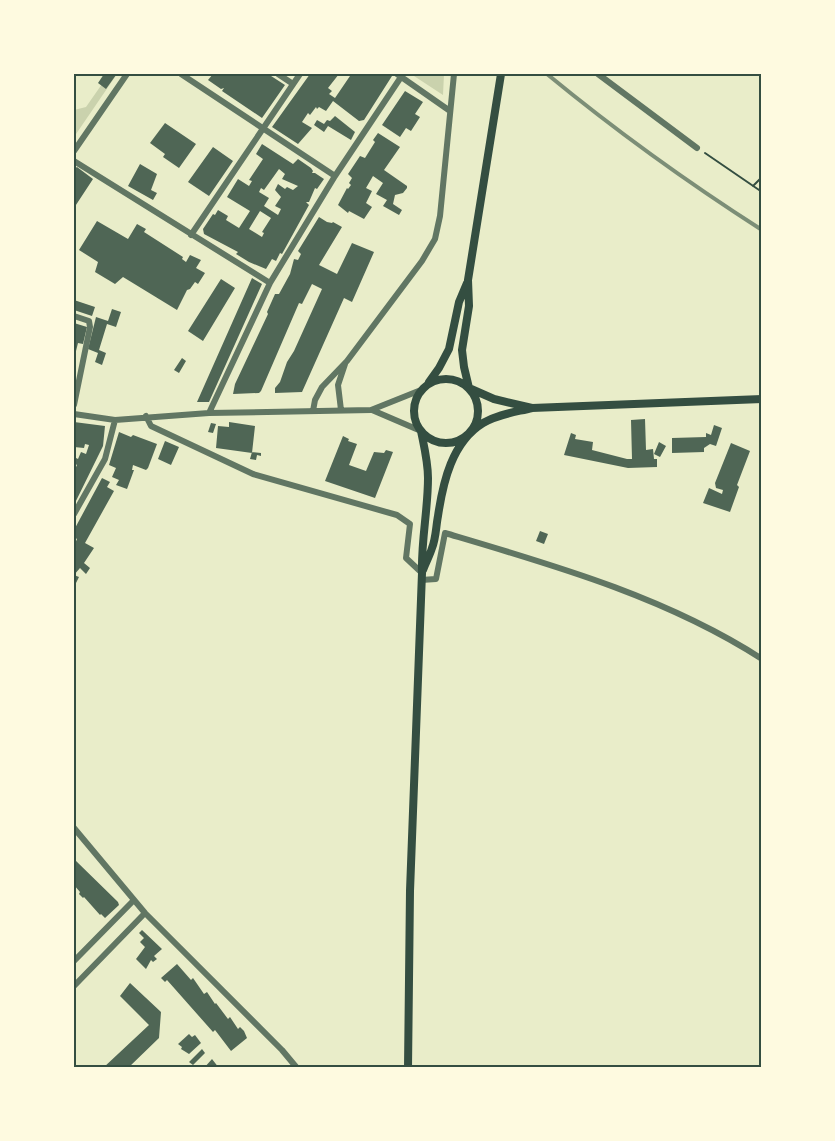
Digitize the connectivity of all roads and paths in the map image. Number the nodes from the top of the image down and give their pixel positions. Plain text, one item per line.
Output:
1 (127, 74) edge
2 (180, 74) edge
3 (278, 74) edge
4 (300, 74) edge
5 (454, 74) edge
6 (501, 74) edge
7 (598, 74) edge
8 (400, 75) edge
9 (293, 84) junction
10 (450, 111) junction
11 (262, 128) junction
12 (697, 148) joint
13 (74, 151) edge
14 (74, 161) edge
15 (335, 176) junction
16 (762, 177) edge
17 (753, 186) junction
18 (762, 192) edge
19 (191, 235) junction
20 (468, 280) junction
21 (270, 283) junction
22 (74, 316) edge
23 (347, 361) junction
24 (424, 387) junction
25 (469, 388) junction
26 (762, 399) edge
27 (74, 405) edge
28 (532, 408) junction
29 (341, 410) junction
30 (371, 410) junction
31 (313, 411) junction
32 (209, 412) junction
33 (74, 414) edge
34 (146, 416) junction
35 (115, 420) junction
36 (421, 431) junction
37 (471, 431) junction
38 (74, 514) edge
39 (422, 577) junction
40 (762, 659) edge
41 (74, 828) edge
42 (134, 900) junction
43 (145, 914) junction
44 (74, 962) edge
45 (74, 986) edge
46 (297, 1068) edge
47 (408, 1068) edge

1 - 13 street
2 - 11 street
3 - 9 street
4 - 9 street
5 - 10 street
6 - 20 main road
7 - 12 street
8 - 10 street
8 - 15 street
9 - 11 street
10 - 23 street
11 - 15 street
11 - 19 street
12 - 17 path
14 - 19 street
15 - 21 street
16 - 17 path
17 - 18 path
19 - 21 street
20 - 24 main road
20 - 25 main road
21 - 32 street
22 - 27 street
23 - 29 street
23 - 31 street
24 - 25 main road
24 - 30 street
24 - 36 main road
25 - 28 main road
25 - 37 main road
26 - 28 main road
28 - 37 main road
29 - 30 street
29 - 31 street
30 - 36 street
31 - 32 street
32 - 34 street
33 - 35 street
34 - 35 street
34 - 39 street
35 - 38 street
36 - 37 main road
36 - 39 main road
37 - 39 main road
39 - 40 street
39 - 47 main road
41 - 42 street
42 - 43 street
42 - 44 street
43 - 45 street
43 - 46 street

